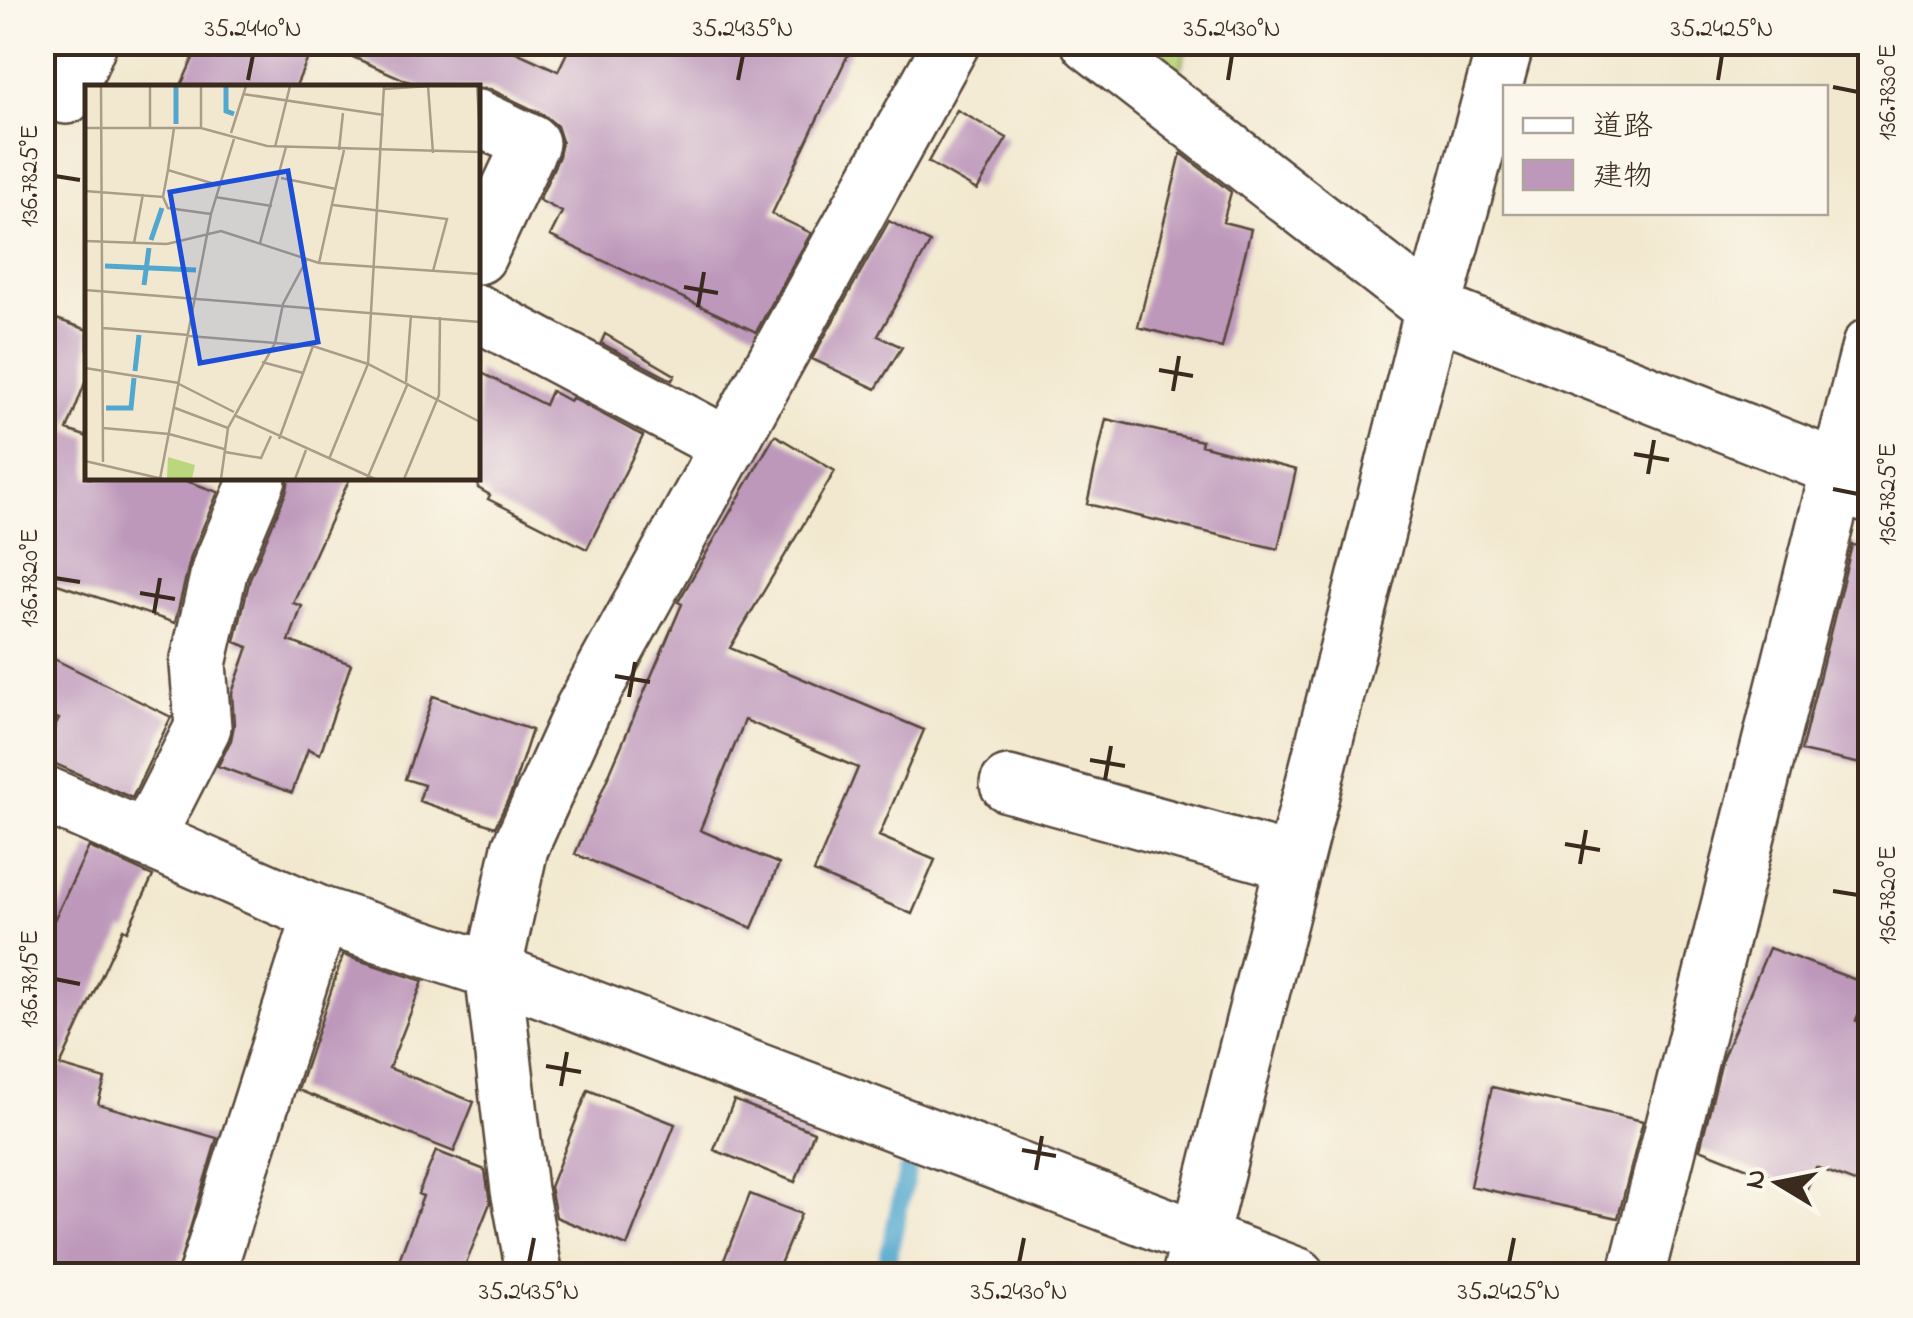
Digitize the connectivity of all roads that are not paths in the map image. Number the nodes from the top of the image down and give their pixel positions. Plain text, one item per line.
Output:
1 (89, 42) edge
2 (952, 42) edge
3 (1089, 42) edge
4 (1506, 42) edge
5 (65, 98) edge
6 (480, 119) edge
7 (480, 252) edge
8 (1434, 310) junction
9 (480, 314) edge
10 (1870, 346) edge
11 (728, 446) junction
12 (257, 480) edge
13 (1855, 485) edge
14 (1008, 784) dead end
15 (42, 793) edge
16 (146, 839) junction
17 (1294, 864) junction
18 (322, 915) junction
19 (493, 972) junction
20 (1194, 1256) edge
21 (206, 1276) edge
22 (535, 1276) edge
23 (1298, 1276) edge
24 (1636, 1276) edge

1 - 5 street
2 - 11 street
3 - 8 street
4 - 8 street
6 - 7 street
8 - 13 street
8 - 17 street
9 - 11 street
10 - 13 street
11 - 19 street
12 - 16 street
13 - 24 street
14 - 17 street
15 - 16 street
16 - 18 street
17 - 20 street
18 - 19 street
18 - 21 street
19 - 20 street
19 - 22 street
20 - 23 street

